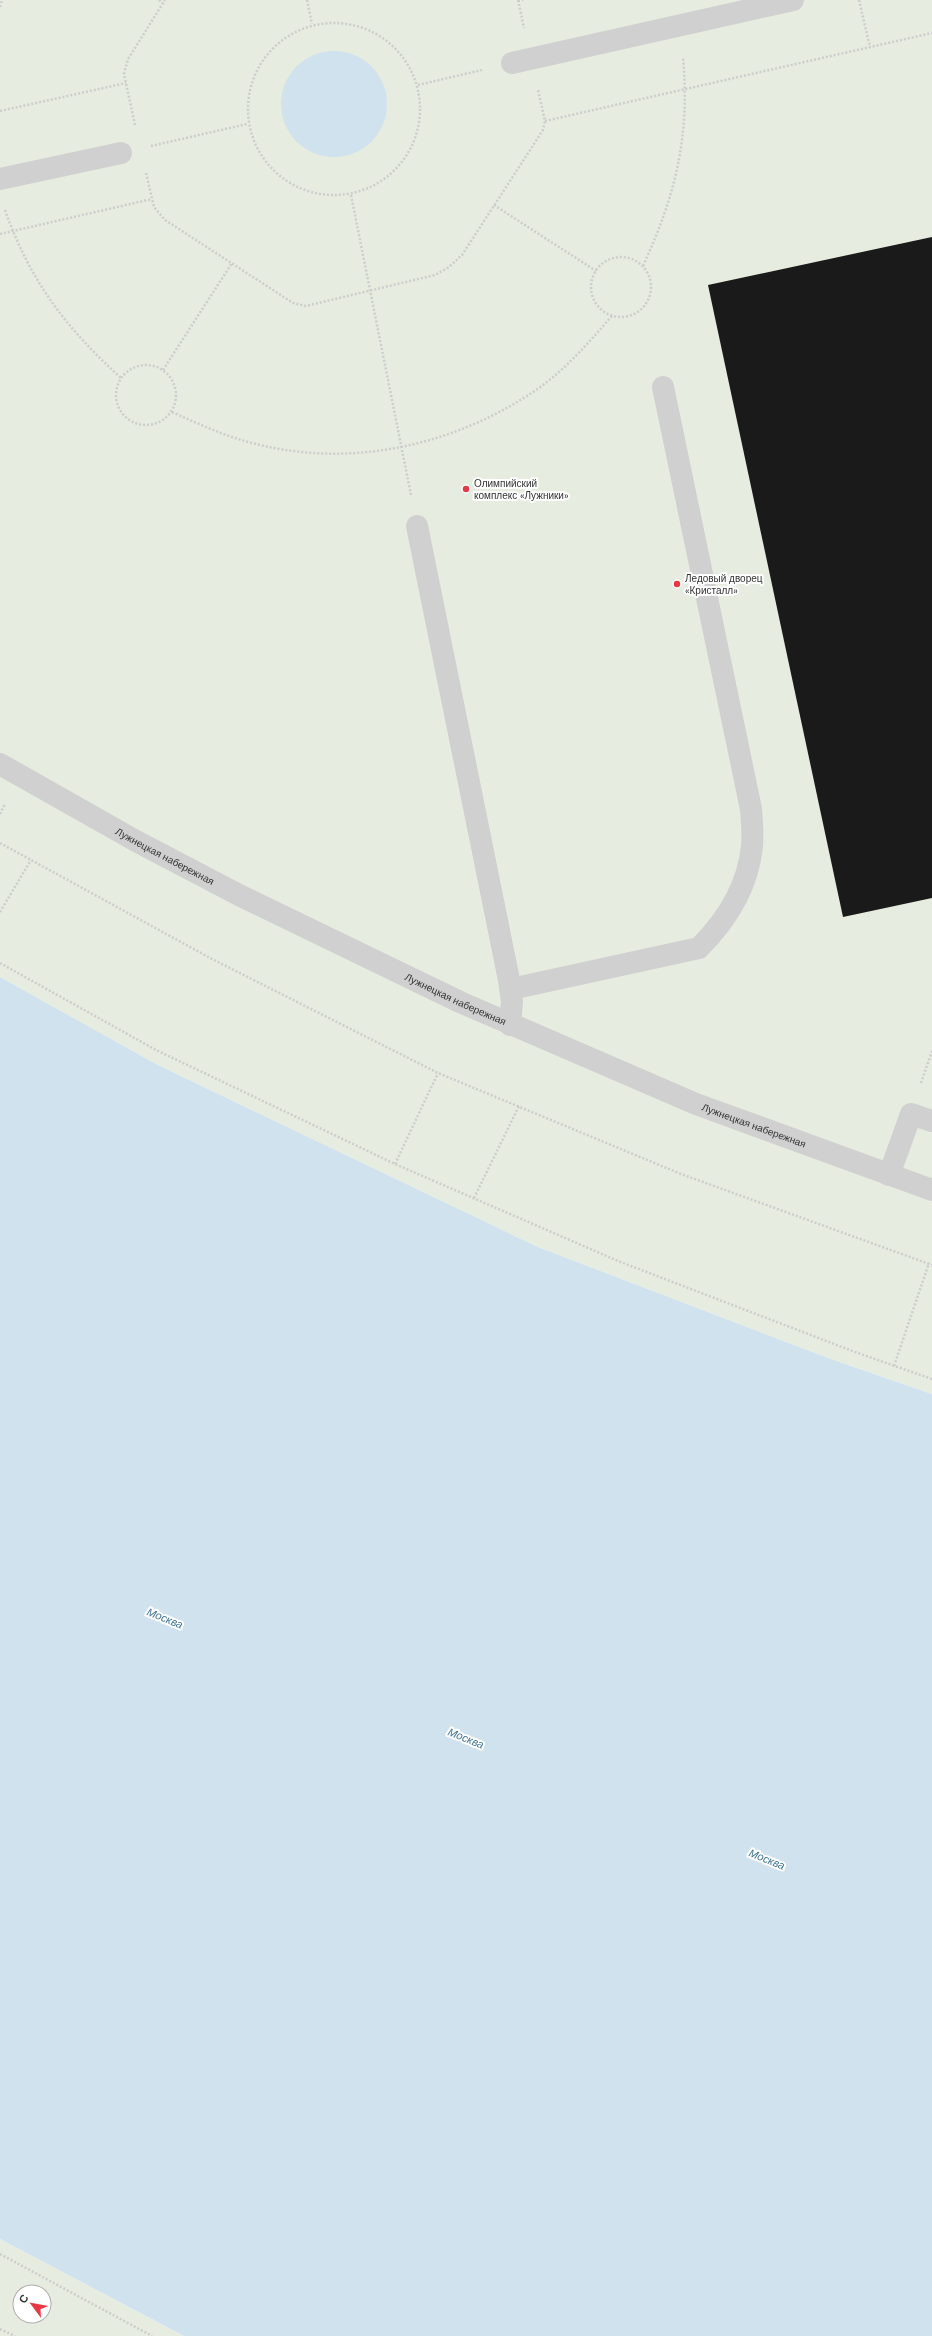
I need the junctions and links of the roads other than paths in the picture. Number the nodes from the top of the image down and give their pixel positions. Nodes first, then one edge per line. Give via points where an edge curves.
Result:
1 (793, 0) edge
2 (522, 61) road end
3 (131, 151) road end
4 (0, 179) edge
5 (662, 387) dead end
6 (417, 526) road end
7 (0, 764) edge
8 (511, 989) junction
9 (510, 1025) junction
10 (932, 1121) edge
11 (889, 1175) junction
12 (932, 1190) edge

1 - 2 street
3 - 4 street
5 - 8 street via 751,809 752,846 744,880 732,908 716,931 699,948
6 - 8 street
7 - 9 street, Лужнецкая набережная via 136,841 239,895
8 - 9 street
9 - 11 street, Лужнецкая набережная via 696,1104
10 - 11 street via 911,1114
11 - 12 street, Лужнецкая набережная

